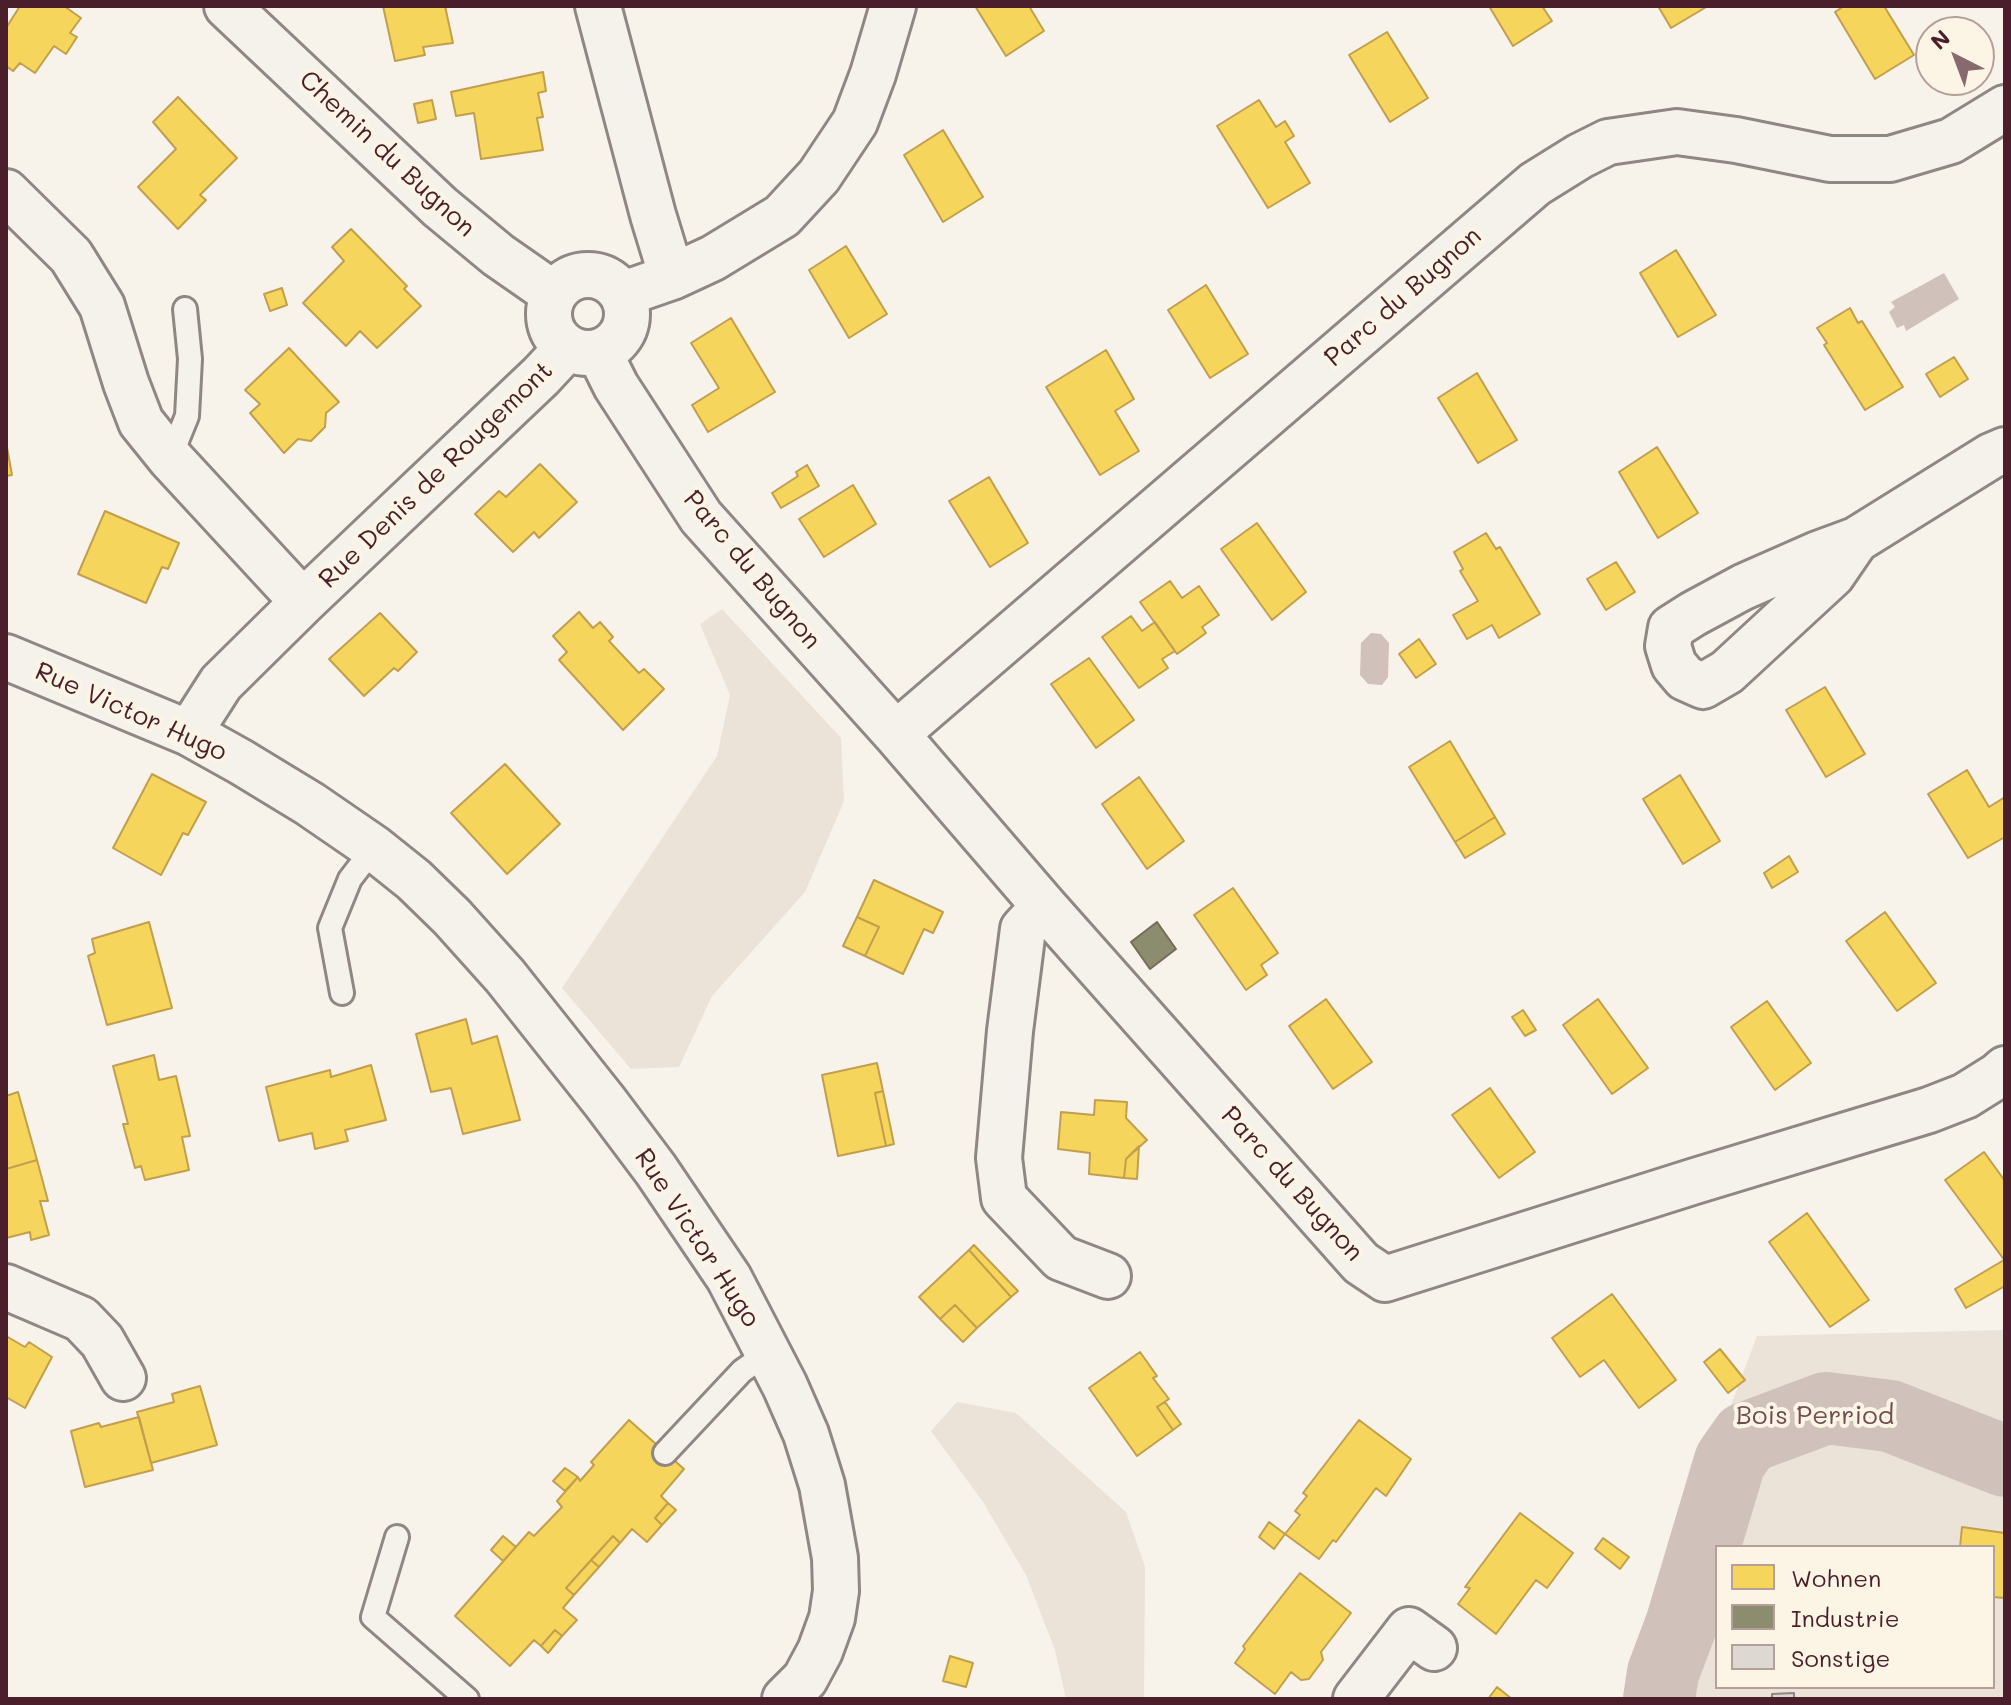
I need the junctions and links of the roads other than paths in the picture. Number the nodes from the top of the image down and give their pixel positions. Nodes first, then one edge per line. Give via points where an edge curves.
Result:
1 (227, 6) edge
2 (598, 6) edge
3 (893, 6) edge
4 (2005, 108) edge
5 (6, 192) edge
6 (672, 277) junction
7 (554, 294) junction
8 (623, 294) junction
9 (185, 309) dead end
10 (583, 350) junction
11 (2005, 450) edge
12 (170, 458) junction
13 (1856, 540) dead end
14 (303, 602) junction
15 (6, 657) edge
16 (189, 733) junction
17 (896, 734) junction
18 (374, 848) junction
19 (1044, 906) junction
20 (342, 993) dead end
21 (2005, 1069) edge
22 (1108, 1276) dead end
23 (6, 1287) edge
24 (769, 1352) junction
25 (123, 1378) dead end
26 (665, 1453) dead end
27 (397, 1537) dead end
28 (1434, 1648) dead end
29 (807, 1692) edge
30 (467, 1699) edge
31 (1356, 1699) edge

1 - 7 street, Chemin du Bugnon via 440,207
2 - 6 street
3 - 6 street via 855,122 819,176 782,216
4 - 17 street, Parc du Bugnon via 1951,141 1890,159 1830,159 1677,132 1608,142 1580,156 1535,184
5 - 12 street, Rue Denis de Rougemont via 71,256 102,306 141,422
6 - 8 street
7 - 8 street via 569,280 588,274 608,279
7 - 10 street via 548,313 553,333
8 - 10 street via 628,311 615,343
9 - 12 lane via 190,359 187,416
10 - 14 street, Rue Denis de Rougemont via 541,376
10 - 17 street, Parc du Bugnon via 610,375 701,517
11 - 13 street
12 - 14 street, Rue Denis de Rougemont
14 - 16 street, Rue Denis de Rougemont via 221,683
15 - 16 street, Rue Victor Hugo
16 - 18 street, Rue Victor Hugo
17 - 19 street, Parc du Bugnon
18 - 20 lane via 350,879 330,928
18 - 24 street, Rue Victor Hugo via 452,917 605,1102 729,1278
19 - 21 street, Parc du Bugnon via 1361,1263 1385,1279 1929,1110 1965,1096
19 - 22 street via 1023,929 999,1158 1004,1198 1061,1258
23 - 25 street via 81,1319 102,1341
24 - 26 lane via 742,1371
24 - 29 street, Rue Victor Hugo via 806,1434 835,1558 832,1618
27 - 30 lane via 373,1617
28 - 31 street via 1409,1630

